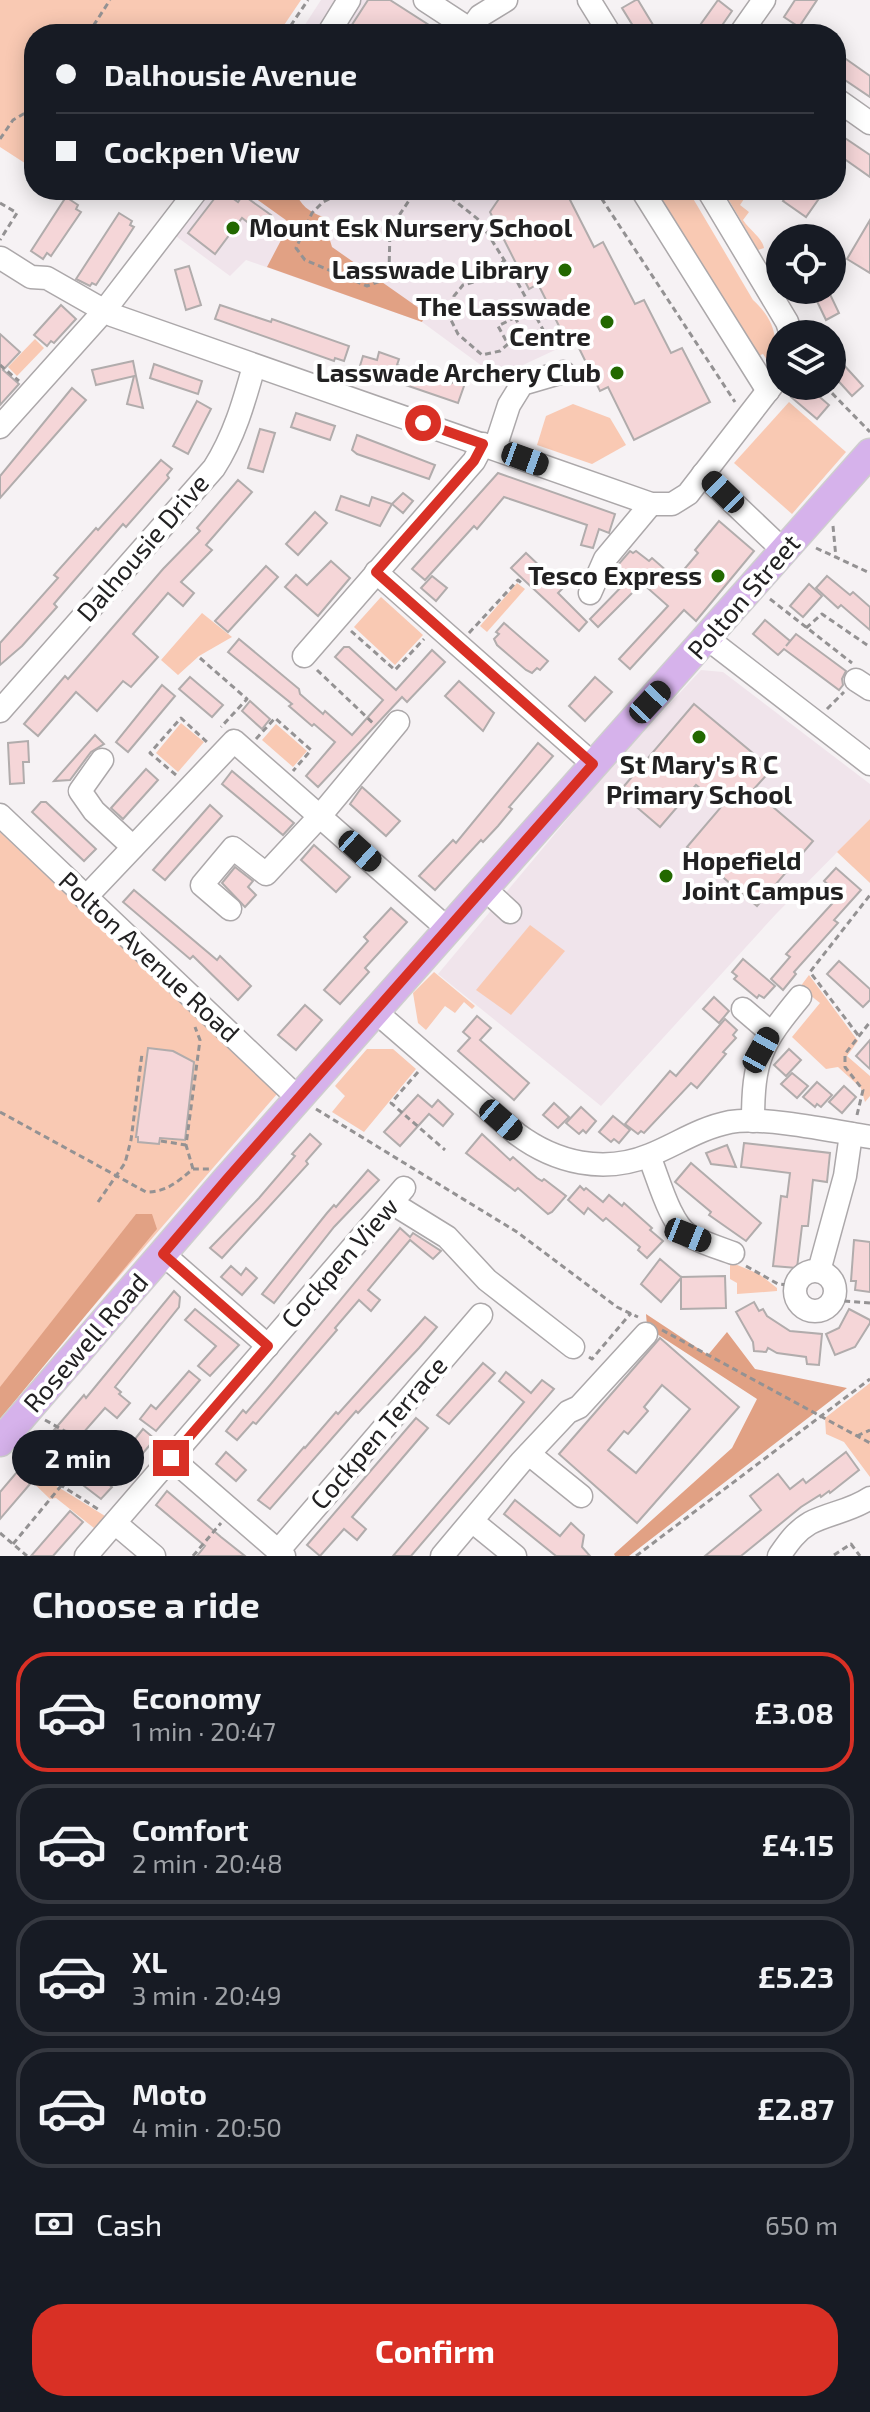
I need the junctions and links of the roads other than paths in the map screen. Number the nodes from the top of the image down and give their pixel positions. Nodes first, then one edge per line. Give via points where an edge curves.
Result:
1 (349, 0) edge
2 (425, 0) edge
3 (506, 0) edge
4 (589, 0) edge
5 (764, 0) edge
6 (334, 24) edge
7 (461, 24) edge
8 (476, 24) edge
9 (604, 24) edge
10 (747, 24) edge
11 (846, 106) edge
12 (870, 123) edge
13 (187, 200) edge
14 (649, 200) edge
15 (714, 200) edge
16 (1, 249) edge
17 (104, 311) junction
18 (786, 320) edge
19 (254, 366) junction
20 (766, 371) edge
21 (563, 372) dead end
22 (766, 394) edge
23 (0, 427) edge
24 (489, 446) junction
25 (870, 453) edge
26 (703, 474) junction
27 (651, 504) junction
28 (790, 544) junction
29 (376, 572) junction
30 (590, 593) dead end
31 (708, 639) junction
32 (304, 656) road end
33 (0, 711) edge
34 (392, 729) road end
35 (867, 754) edge
36 (102, 760) dead end
37 (593, 764) junction
38 (0, 815) edge
39 (320, 816) junction
40 (133, 847) junction
41 (485, 889) junction
42 (85, 898) junction
43 (230, 909) dead end
44 (510, 912) dead end
45 (449, 930) junction
46 (800, 997) dead end
47 (743, 1009) dead end
48 (376, 1012) junction
49 (771, 1033) junction
50 (298, 1098) junction
51 (753, 1121) junction
52 (860, 1135) edge
53 (649, 1156) junction
54 (733, 1253) road end
55 (163, 1254) junction
56 (819, 1271) junction
57 (481, 1315) dead end
58 (647, 1326) road end
59 (268, 1346) junction
60 (573, 1347) road end
61 (6, 1448) edge
62 (529, 1454) junction
63 (171, 1458) junction
64 (581, 1496) dead end
65 (870, 1498) edge
66 (472, 1521) junction
67 (115, 1523) junction
68 (281, 1554) edge
69 (86, 1556) edge
70 (154, 1556) edge
71 (442, 1556) edge
72 (515, 1556) edge
73 (779, 1556) edge

1 - 6 street
2 - 7 street
3 - 8 street
4 - 9 street
5 - 10 street
11 - 12 street
13 - 17 street
14 - 20 street
15 - 18 street
16 - 17 street via 31,277 47,278
17 - 19 street
17 - 23 street
19 - 24 street
19 - 33 street, Dalhousie Drive via 235,427 214,468
21 - 24 street via 522,384
22 - 26 street
24 - 27 street
24 - 29 street
25 - 28 main road, Polton Street
26 - 27 street via 680,501
26 - 28 street
27 - 30 street via 605,559
28 - 31 main road, Polton Street
29 - 32 street
29 - 37 street
31 - 35 street via 815,722
31 - 37 main road, Polton Street
34 - 39 street
36 - 40 street via 80,791
37 - 41 main road, Polton Street
38 - 42 street, Polton Avenue Road
39 - 40 street via 229,744
39 - 43 street via 266,874 233,848 202,885
39 - 45 street
40 - 42 street
41 - 44 street
41 - 45 main road, Polton Street
42 - 50 street, Polton Avenue Road
45 - 48 main road, Polton Street
46 - 49 street
47 - 49 street
48 - 50 main road, Polton Street
48 - 53 street via 538,1149 596,1164
49 - 51 street via 753,1084
50 - 55 main road, Rosewell Road
51 - 52 street
51 - 53 street via 693,1133
52 - 56 street
53 - 54 street via 681,1229
55 - 59 street
55 - 61 main road, Rosewell Road via 28,1410
56 - 56 street via 831,1278 835,1297 821,1310 808,1309 798,1301 796,1286 806,1273
57 - 68 street, Cockpen Terrace
58 - 62 street via 579,1407
59 - 60 street, Cockpen View via 398,1196 487,1280
59 - 63 street, Cockpen View
62 - 64 street
62 - 66 street
63 - 67 street, Cockpen View
63 - 68 street
65 - 73 street via 812,1522
66 - 71 street
66 - 72 street
67 - 69 street, Cockpen View
67 - 70 street

